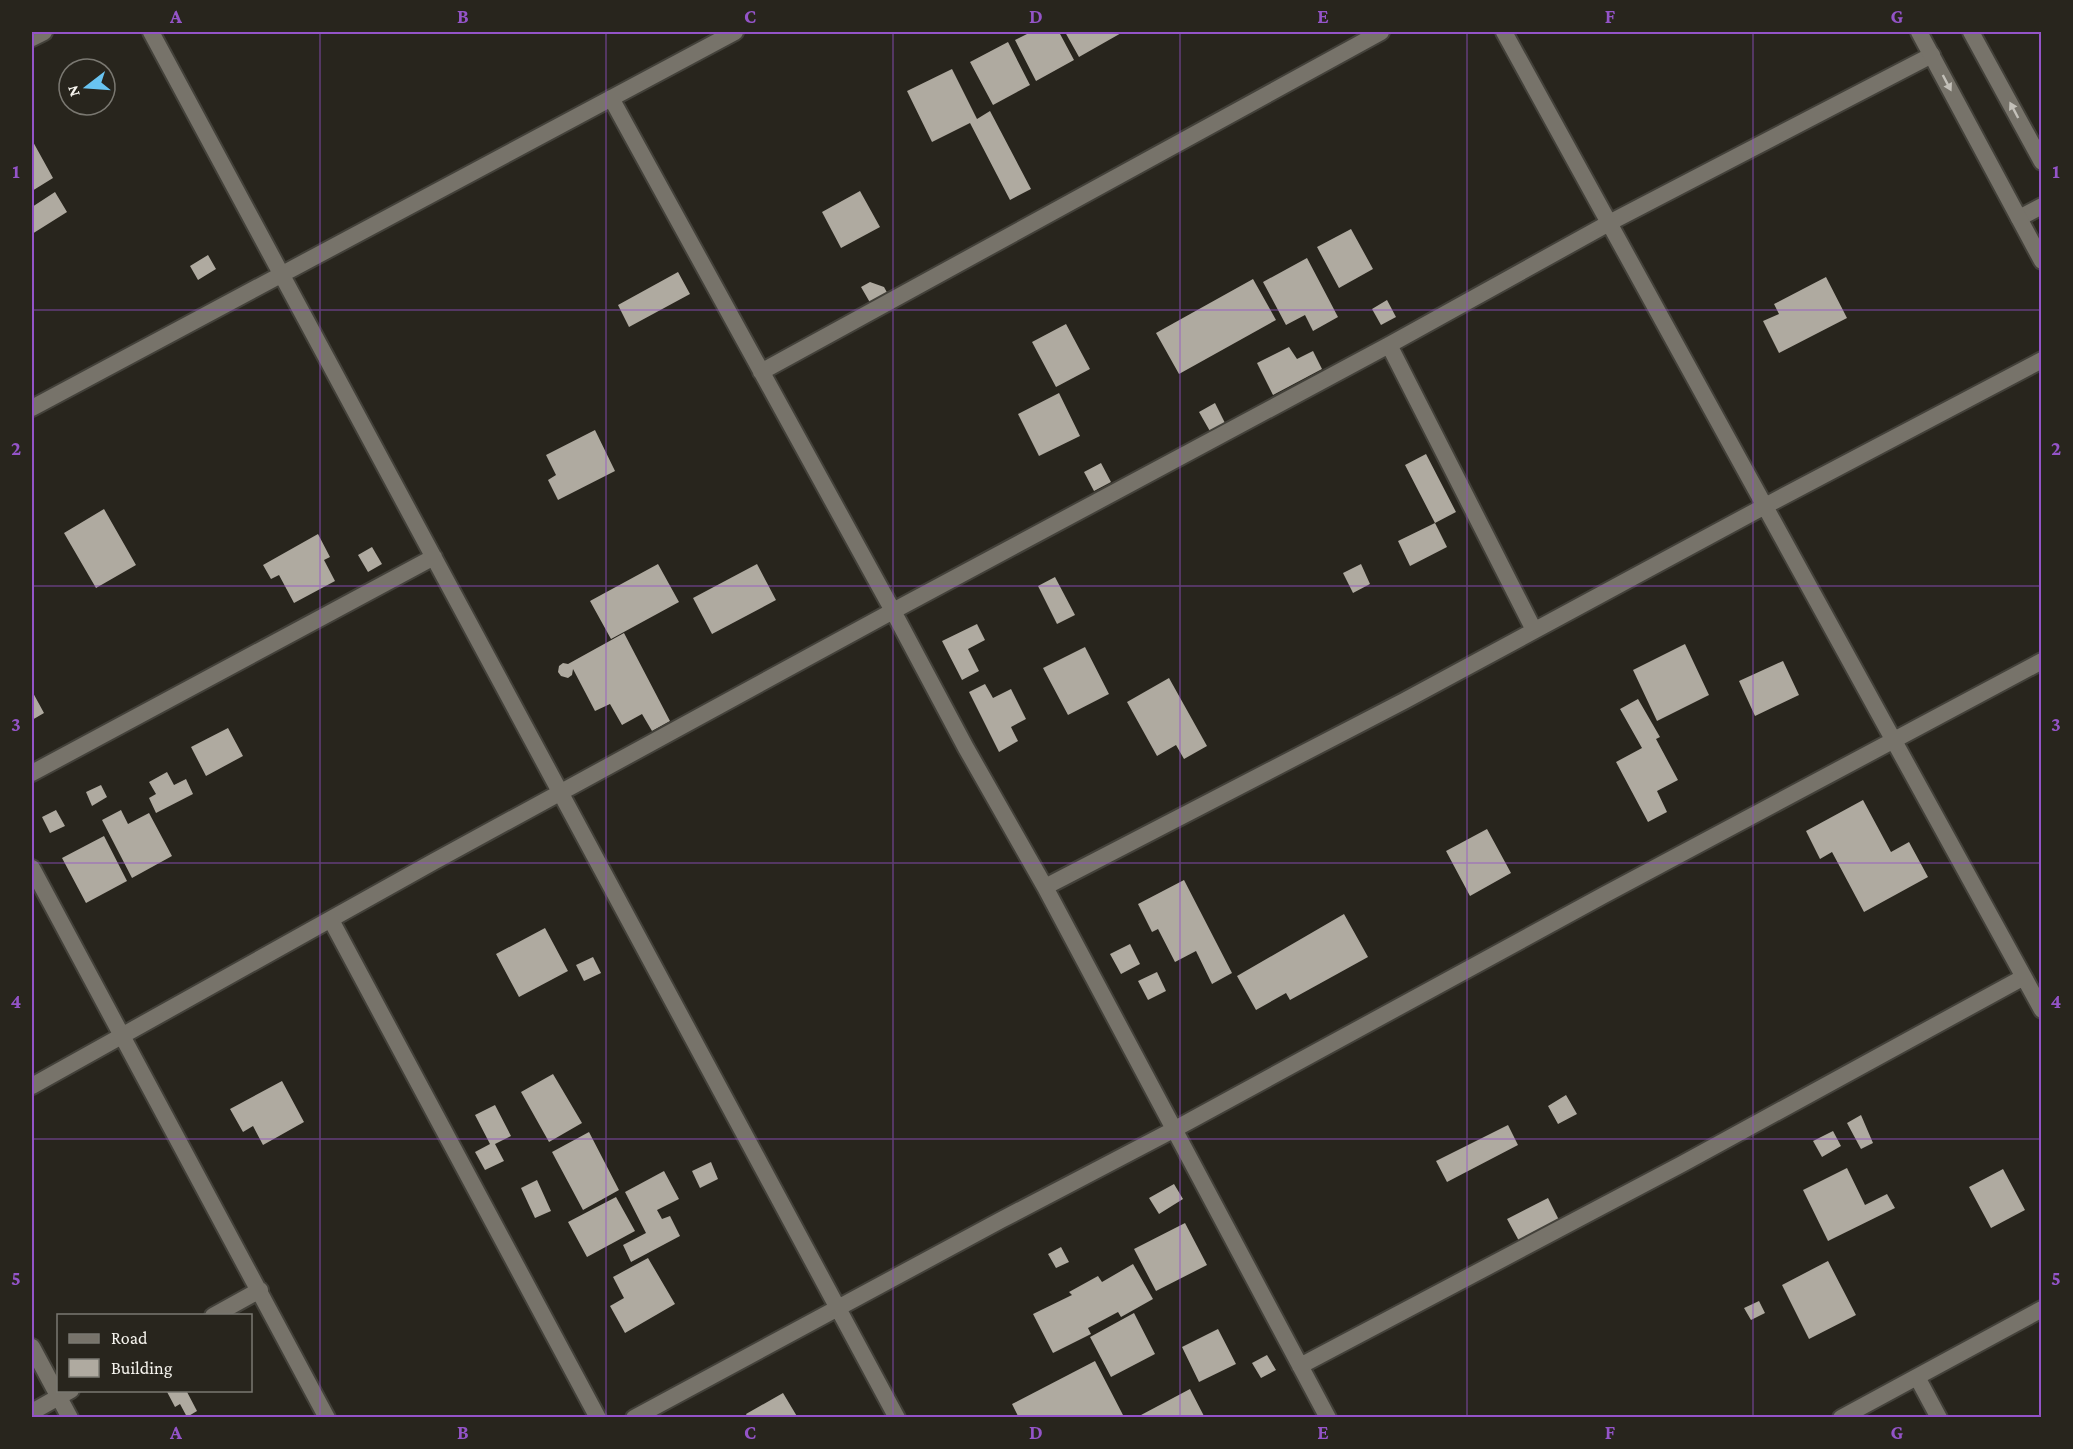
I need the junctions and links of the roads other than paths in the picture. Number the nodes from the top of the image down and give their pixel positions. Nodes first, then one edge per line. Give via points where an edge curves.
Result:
1 (44, 32) edge
2 (151, 32) edge
3 (735, 32) edge
4 (1381, 32) edge
5 (1504, 32) edge
6 (1919, 32) edge
7 (1971, 32) edge
8 (32, 38) edge
9 (1932, 55) junction
10 (611, 98) junction
11 (2042, 162) edge
12 (2042, 206) edge
13 (2019, 218) junction
14 (1609, 223) junction
15 (2042, 261) edge
16 (282, 274) junction
17 (1389, 345) junction
18 (2042, 360) edge
19 (761, 372) junction
20 (32, 408) edge
21 (1765, 506) junction
22 (434, 557) junction
23 (893, 611) junction
24 (1533, 630) junction
25 (2042, 661) edge
26 (1893, 741) junction
27 (32, 773) edge
28 (561, 793) junction
29 (32, 868) edge
30 (1045, 887) junction
31 (331, 920) junction
32 (2024, 977) junction
33 (2042, 1010) edge
34 (122, 1037) junction
35 (32, 1086) edge
36 (1175, 1129) junction
37 (260, 1290) junction
38 (838, 1307) junction
39 (2042, 1309) edge
40 (217, 1314) edge
41 (32, 1347) edge
42 (1300, 1366) junction
43 (1917, 1377) junction
44 (57, 1383) edge
45 (65, 1394) edge
46 (32, 1412) edge
47 (70, 1418) edge
48 (327, 1418) edge
49 (598, 1418) edge
50 (634, 1418) edge
51 (897, 1418) edge
52 (1328, 1418) edge
53 (1841, 1418) edge
54 (1939, 1418) edge

1 - 8 street
2 - 16 street
3 - 10 street
4 - 19 street
5 - 14 street
6 - 9 street
11 -> 7 street
9 -> 13 street
9 - 14 street
10 - 16 street
10 - 19 street
12 - 13 street
13 - 15 street
14 - 17 street
14 - 21 street
16 - 20 street
16 - 22 street
17 - 23 street
17 - 24 street
18 - 21 street
19 - 23 street
21 - 24 street
21 - 26 street
22 - 27 street
22 - 28 street
23 - 28 street
23 - 30 street
24 - 30 street
25 - 26 street
26 - 32 street
26 - 36 street
28 - 31 street
28 - 38 street
29 - 34 street
30 - 36 street
31 - 34 street
31 - 49 street
32 - 33 street
32 - 42 street
34 - 35 street
34 - 37 street
36 - 38 street
36 - 42 street
37 - 40 street
37 - 48 street
38 - 50 street
38 - 51 street
39 - 43 street
41 - 44 street
42 - 52 street
43 - 53 street
43 - 54 street
45 - 46 street
45 - 47 street

